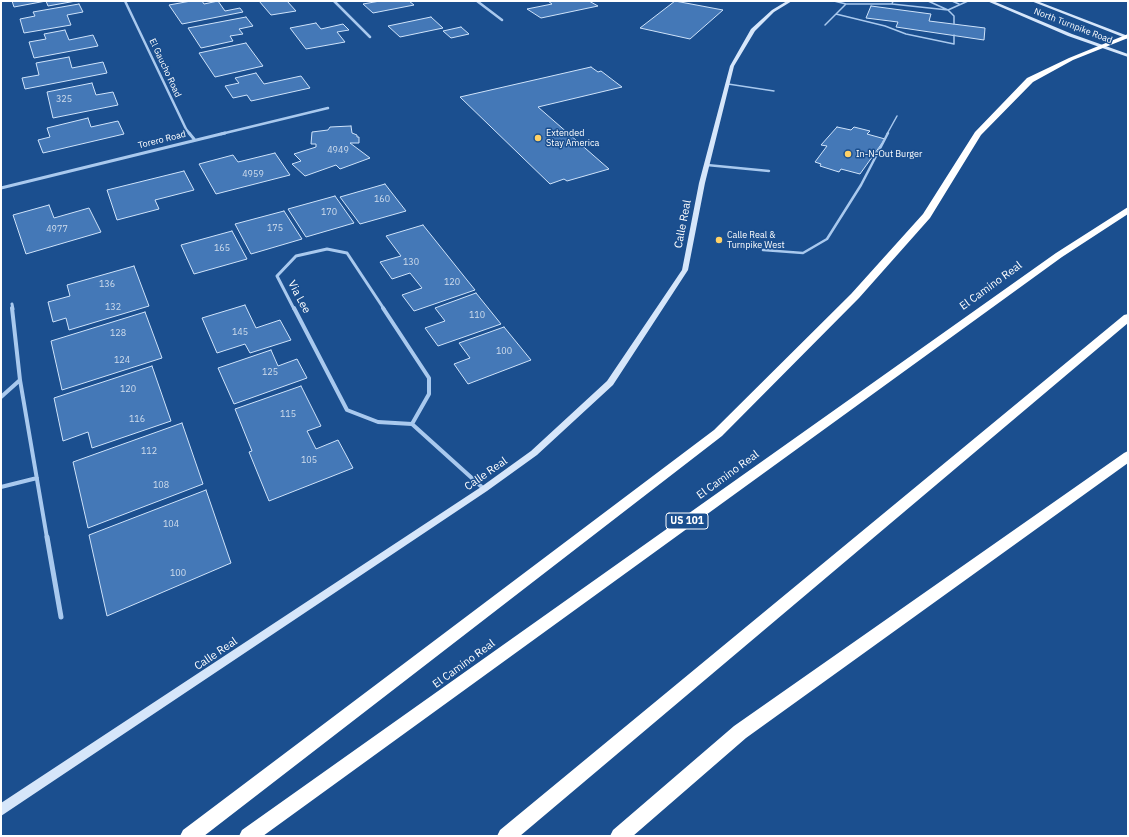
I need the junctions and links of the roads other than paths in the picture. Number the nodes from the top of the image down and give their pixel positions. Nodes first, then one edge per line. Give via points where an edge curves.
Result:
1 (125, 1) edge
2 (334, 1) edge
3 (477, 1) edge
4 (790, 1) edge
5 (834, 1) edge
6 (892, 1) edge
7 (928, 1) edge
8 (952, 1) edge
9 (968, 1) edge
10 (989, 1) edge
11 (1033, 1) edge
12 (846, 4) junction
13 (892, 4) junction
14 (959, 4) junction
15 (948, 10) junction
16 (836, 14) junction
17 (502, 20) dead end
18 (954, 24) dead end
19 (825, 25) dead end
20 (954, 35) dead end
21 (370, 37) dead end
22 (1127, 37) edge
23 (1102, 46) junction
24 (1128, 56) edge
25 (728, 84) junction
26 (774, 91) dead end
27 (328, 108) dead end
28 (897, 116) dead end
29 (194, 139) junction
30 (707, 165) junction
31 (769, 171) dead end
32 (1, 188) edge
33 (1128, 210) edge
34 (763, 250) dead end
35 (12, 304) dead end
36 (1128, 317) edge
37 (20, 380) junction
38 (1, 397) edge
39 (412, 424) junction
40 (1128, 456) edge
41 (37, 478) junction
42 (1, 487) edge
43 (484, 489) junction
44 (61, 617) dead end
45 (1, 810) edge
46 (189, 836) edge
47 (248, 836) edge
48 (506, 836) edge
49 (619, 836) edge

1 - 29 street, El Gaucho Road via 186,129
2 - 21 street
3 - 17 street
4 - 25 street, Calle Real via 753,30 732,66
5 - 12 lane
6 - 13 lane
7 - 15 lane
8 - 14 lane
9 - 14 lane
10 - 23 street, North Turnpike Road
11 - 22 street, North Turnpike Road
12 - 13 lane
12 - 16 lane
13 - 15 lane
14 - 15 lane
15 - 18 lane via 954,16
16 - 19 lane
16 - 20 lane via 906,34 954,44
22 - 23 highway
23 - 24 street, North Turnpike Road
23 - 46 highway via 1030,80 978,134 927,216 855,296 718,433
25 - 26 lane
25 - 30 street, Calle Real
27 - 29 street, Torero Road
28 - 34 lane via 861,185 827,239 802,253
29 - 32 street, Torero Road
30 - 31 lane
30 - 43 street, Calle Real via 685,270 610,383 534,453
33 - 47 highway, El Camino Real / US 101 via 1052,259
35 - 37 street
36 - 48 highway
37 - 38 street
37 - 41 street
39 - 39 street, Via Lee via 429,394 429,378 347,253 327,249 296,256 277,276 347,410 378,422
39 - 43 street
40 - 49 highway via 740,732
41 - 42 street
41 - 44 street
43 - 45 street, Calle Real

